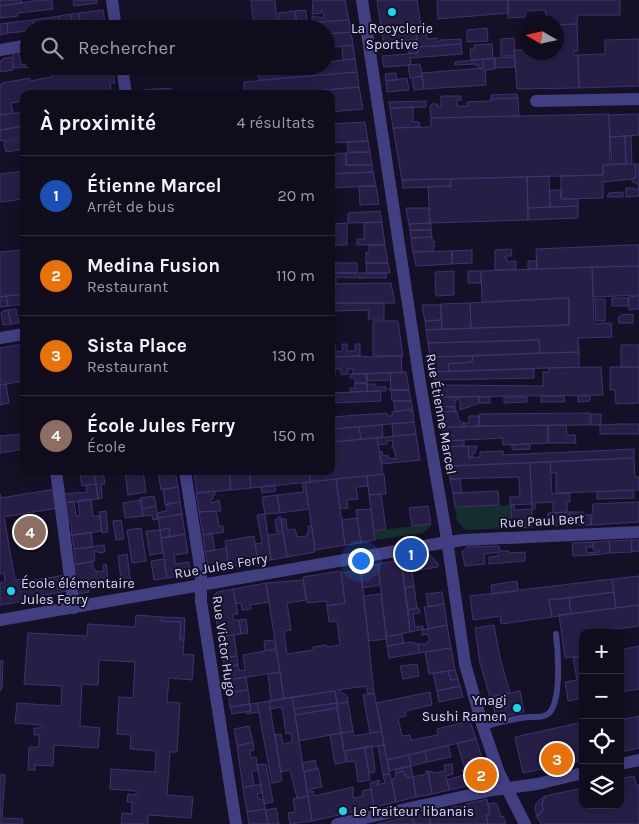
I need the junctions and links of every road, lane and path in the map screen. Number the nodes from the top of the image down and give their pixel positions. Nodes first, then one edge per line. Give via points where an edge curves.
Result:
1 (112, 0) edge
2 (362, 0) edge
3 (115, 20) edge
4 (20, 47) edge
5 (0, 50) edge
6 (123, 75) edge
7 (125, 90) edge
8 (639, 99) edge
9 (536, 101) dead end
10 (20, 335) edge
11 (0, 338) edge
12 (57, 475) edge
13 (186, 475) edge
14 (639, 532) edge
15 (447, 542) junction
16 (201, 584) junction
17 (74, 608) junction
18 (0, 620) edge
19 (556, 634) dead end
20 (483, 727) junction
21 (639, 760) edge
22 (624, 763) edge
23 (579, 774) edge
24 (508, 788) junction
25 (342, 823) edge
26 (236, 824) edge
27 (525, 824) edge

1 - 3 street
2 - 15 street, Rue Étienne Marcel
4 - 5 street
6 - 7 street
8 - 9 street
10 - 11 street
12 - 17 street
13 - 16 street, Rue Victor Hugo
14 - 15 street, Rue Paul Bert
15 - 16 street, Rue Jules Ferry
15 - 20 street, Rue Étienne Marcel via 465,664
16 - 17 street, Rue Jules Ferry
16 - 26 street, Rue Victor Hugo
17 - 18 street, Rue Jules Ferry
19 - 20 lane via 560,660 557,690 548,714
20 - 24 street, Rue Étienne Marcel via 499,773
21 - 22 street
23 - 24 street
24 - 25 street
24 - 27 street, Rue Étienne Marcel

